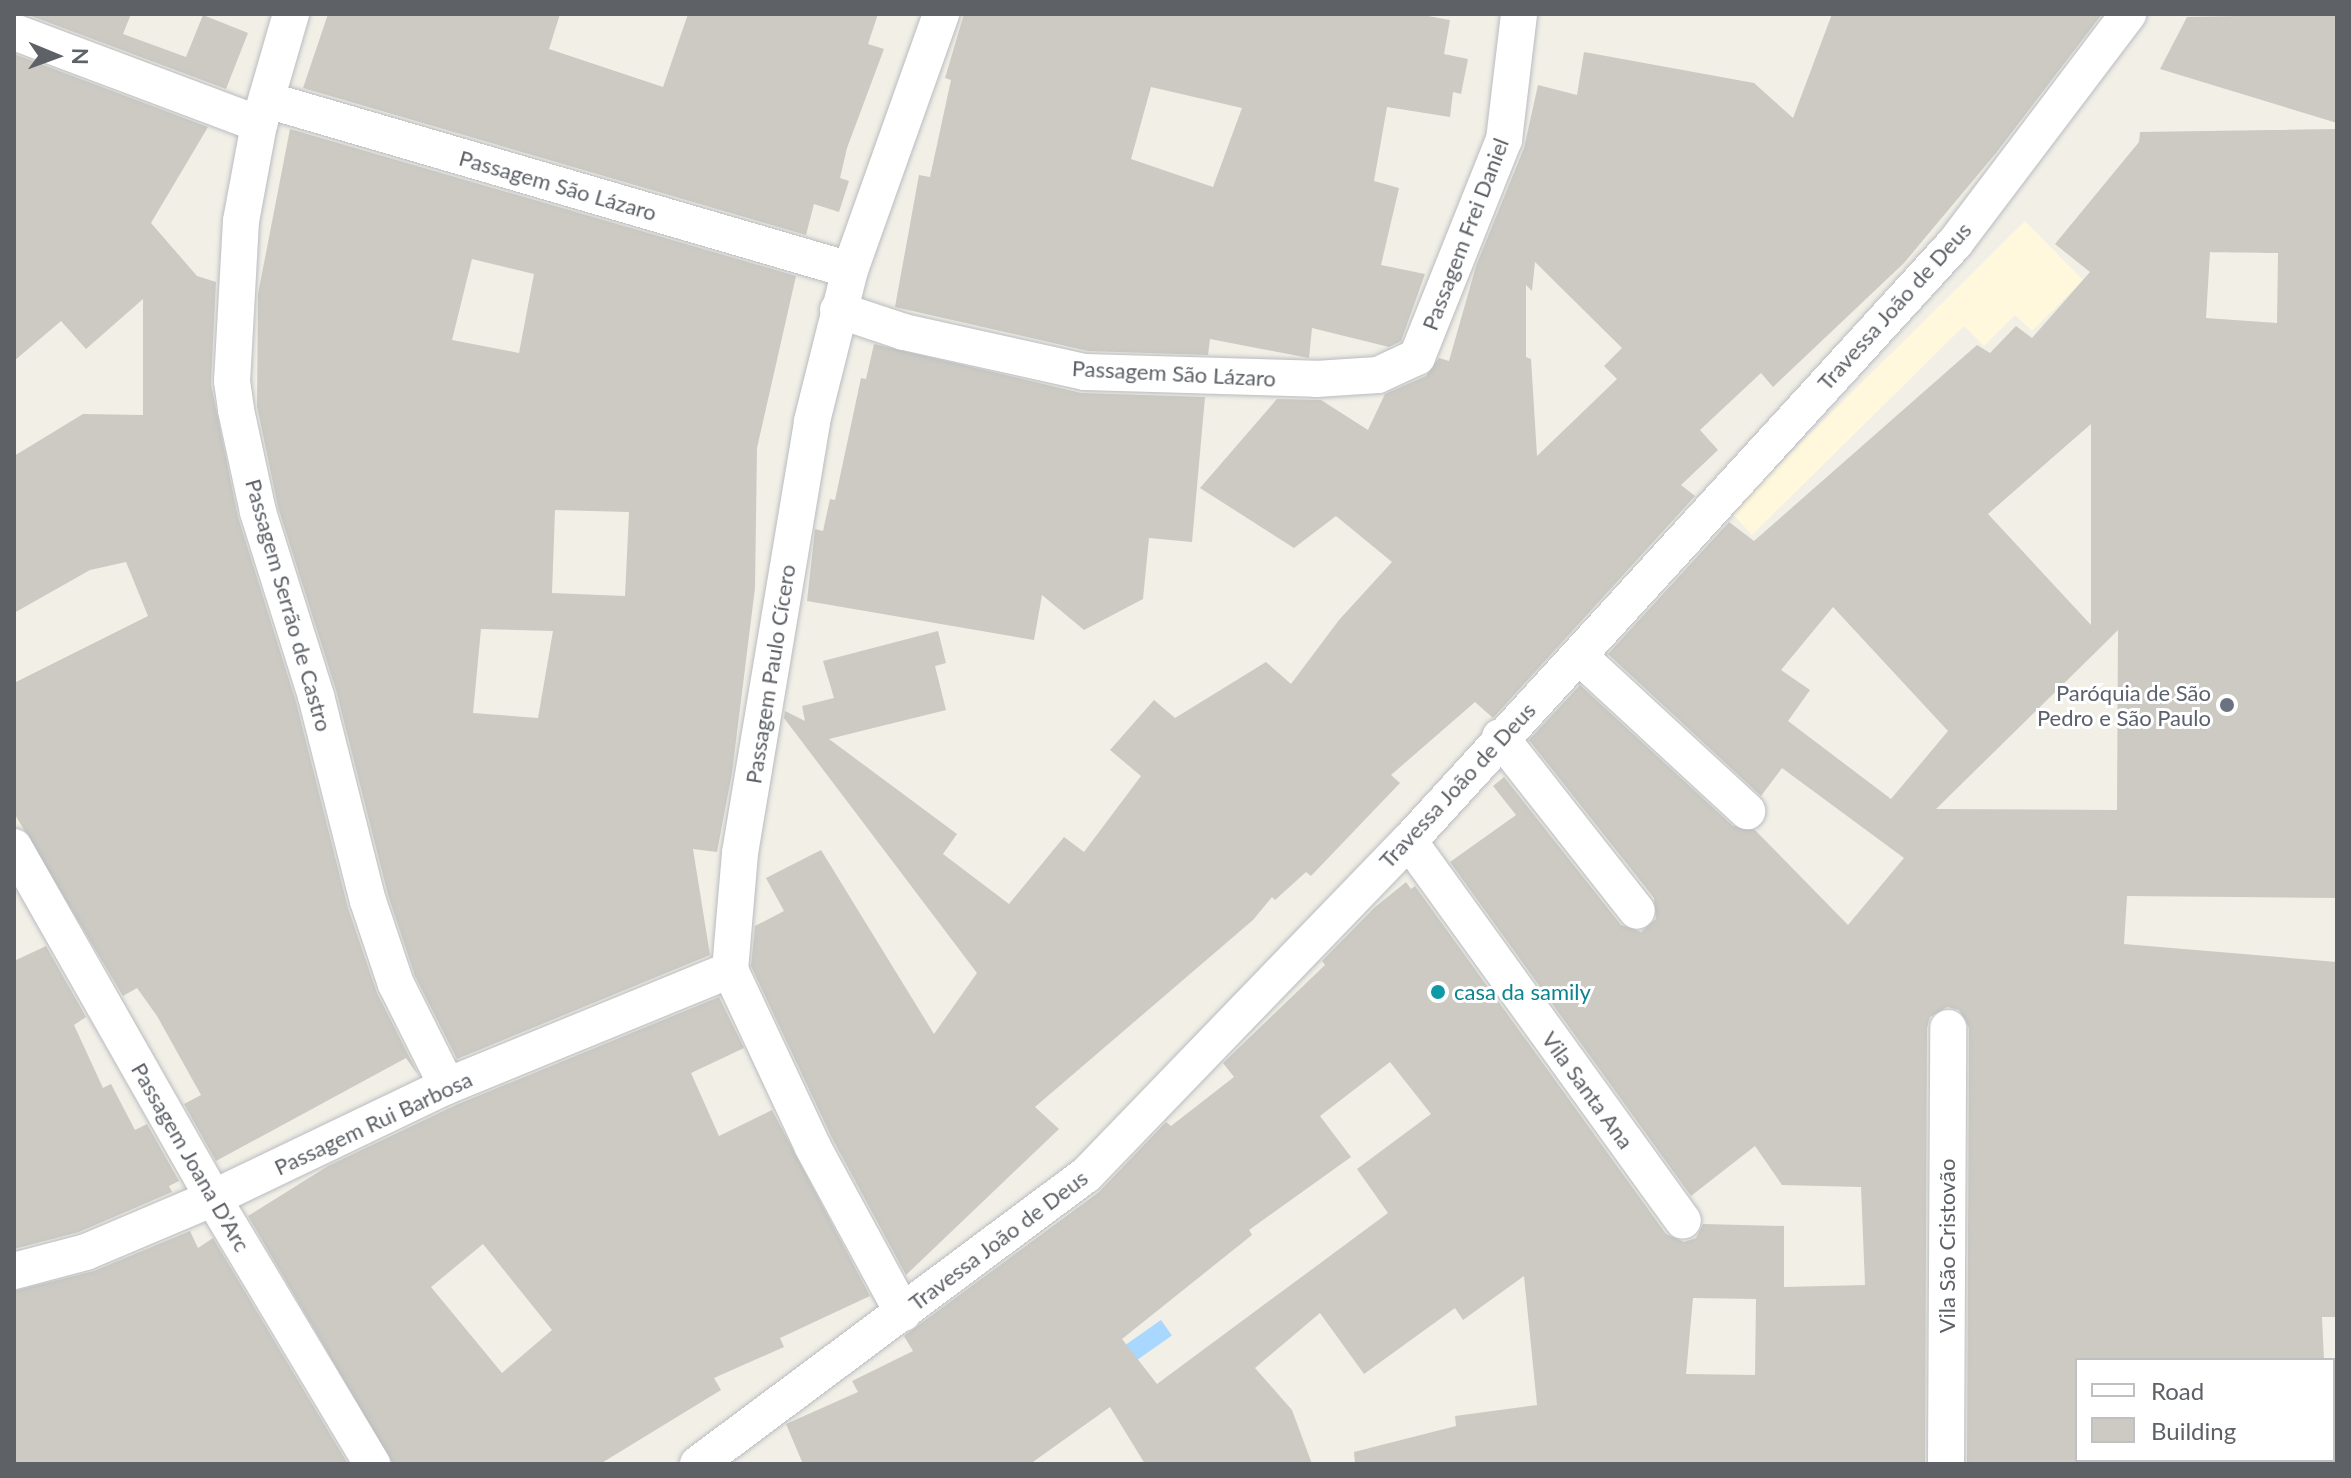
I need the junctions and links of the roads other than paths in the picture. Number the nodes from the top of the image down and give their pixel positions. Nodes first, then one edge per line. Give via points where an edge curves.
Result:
1 (291, 14) edge
2 (941, 14) edge
3 (1519, 14) edge
4 (2128, 14) edge
5 (14, 32) edge
6 (263, 112) junction
7 (850, 270) junction
8 (838, 310) junction
9 (1417, 357) joint
10 (1579, 656) junction
11 (1500, 737) junction
12 (1747, 811) dead end
13 (1409, 841) junction
14 (14, 847) edge
15 (1637, 911) dead end
16 (730, 970) junction
17 (1948, 1028) dead end
18 (447, 1086) junction
19 (213, 1198) junction
20 (1683, 1221) dead end
21 (14, 1271) edge
22 (903, 1313) junction
23 (372, 1464) edge
24 (698, 1464) edge
25 (1946, 1464) edge

1 - 6 street, Passagem Serrão de Castro
2 - 7 street, Passagem Paulo Cícero
3 - 9 street, Passagem Frei Daniel via 1504,140
4 - 10 street, Travessa João de Deus via 1955,243
5 - 6 street, Passagem São Lázaro
6 - 7 street, Passagem São Lázaro
6 - 18 street, Passagem Serrão de Castro via 241,221 232,381 236,410 258,512 316,696 368,901 396,984
7 - 8 street, Passagem Paulo Cícero
8 - 9 street, Passagem São Lázaro via 904,332 1085,372 1316,379 1378,375
8 - 16 street, Passagem Paulo Cícero via 793,520 774,669 740,853
10 - 11 street, Travessa João de Deus
10 - 12 street
11 - 13 street, Travessa João de Deus
11 - 15 street
13 - 20 street, Vila Santa Ana
13 - 22 street, Travessa João de Deus via 1086,1175
14 - 19 street, Passagem Joana D’Arc
16 - 18 street, Passagem Rui Barbosa
16 - 22 street via 813,1147
17 - 25 street, Vila São Cristovão
18 - 19 street, Passagem Rui Barbosa
19 - 21 street, Passagem Rui Barbosa via 86,1252
19 - 23 street, Passagem Joana D’Arc
22 - 24 street, Travessa João de Deus

